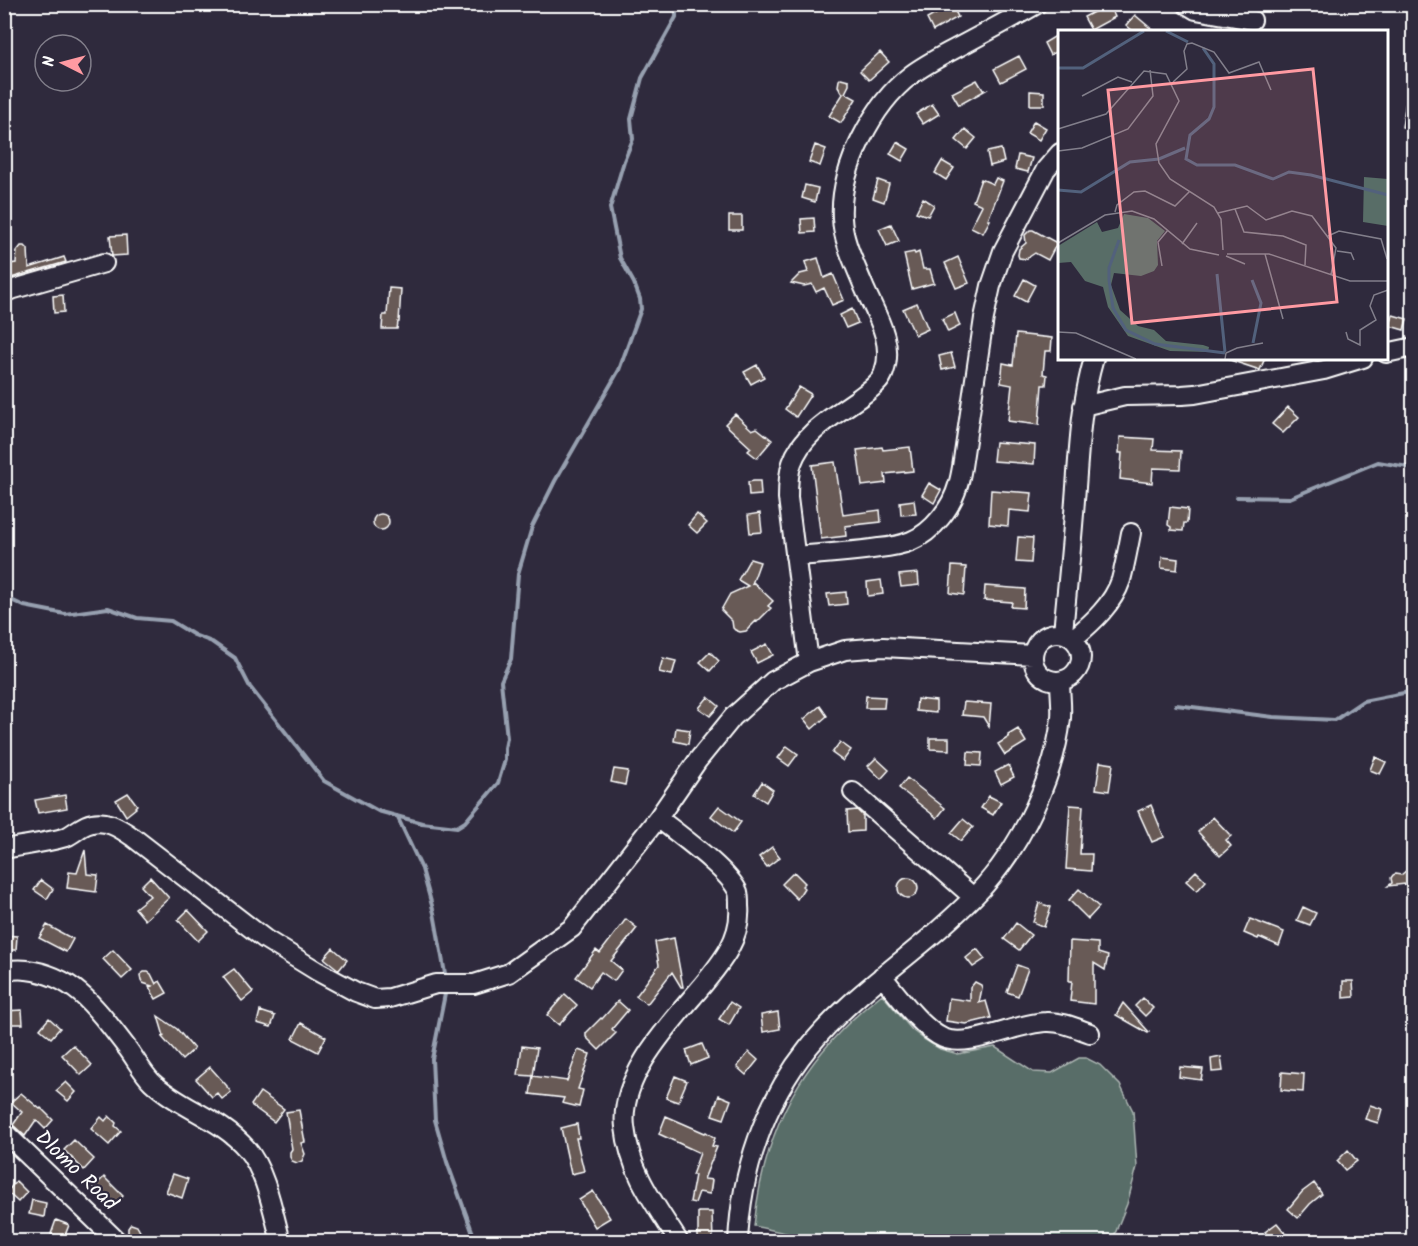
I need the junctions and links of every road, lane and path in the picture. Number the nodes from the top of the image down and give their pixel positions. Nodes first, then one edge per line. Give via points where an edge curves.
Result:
1 (1037, 4) edge
2 (1186, 4) edge
3 (1017, 9) edge
4 (1252, 19) edge
5 (1058, 154) edge
6 (104, 263) dead end
7 (4, 292) edge
8 (1413, 347) edge
9 (1388, 353) edge
10 (1093, 360) edge
11 (1356, 360) edge
12 (1083, 406) junction
13 (1131, 533) dead end
14 (795, 556) junction
15 (1068, 635) junction
16 (1033, 655) junction
17 (809, 662) junction
18 (1060, 681) junction
19 (853, 792) dead end
20 (658, 818) junction
21 (4, 849) edge
22 (973, 897) junction
23 (4, 970) edge
24 (882, 976) junction
25 (1090, 1033) dead end
26 (4, 1132) edge
27 (118, 1242) edge
28 (281, 1242) edge
29 (679, 1242) edge
30 (738, 1242) edge

1 - 3 street
2 - 4 street via 1196,10
3 - 14 street via 901,83 885,99 851,164 842,217 846,243 880,320 888,348 887,362 884,375 872,389 825,422 798,449 788,482
5 - 14 street via 1046,169 1003,251 991,286 958,486 951,503 942,516 912,541 864,551
6 - 7 street
8 - 9 street
10 - 12 street
11 - 12 street via 1324,370 1195,394 1125,396
12 - 15 street
13 - 15 street via 1120,582 1110,602 1091,623
14 - 17 street
15 - 16 street via 1043,636
15 - 18 street via 1079,645 1082,660 1074,675
16 - 17 street via 883,647 845,650
16 - 18 street via 1034,665 1044,678
17 - 20 street via 773,681 734,717
18 - 22 street via 1061,716 1044,786 1007,856
19 - 22 street
20 - 21 street via 572,928 510,973 474,984 436,984 375,999 317,971 265,939 110,824 87,824 67,836
20 - 29 street via 724,872 738,892 740,917 723,960 656,1042 639,1069 624,1108 629,1152 640,1182
22 - 24 street
23 - 28 street via 48,974 79,991 151,1081 246,1148 260,1173
24 - 25 street via 922,1022 943,1038 968,1040 1046,1022 1059,1022
24 - 30 street via 823,1030 780,1090 751,1158
26 - 27 street, Dlomo Road

